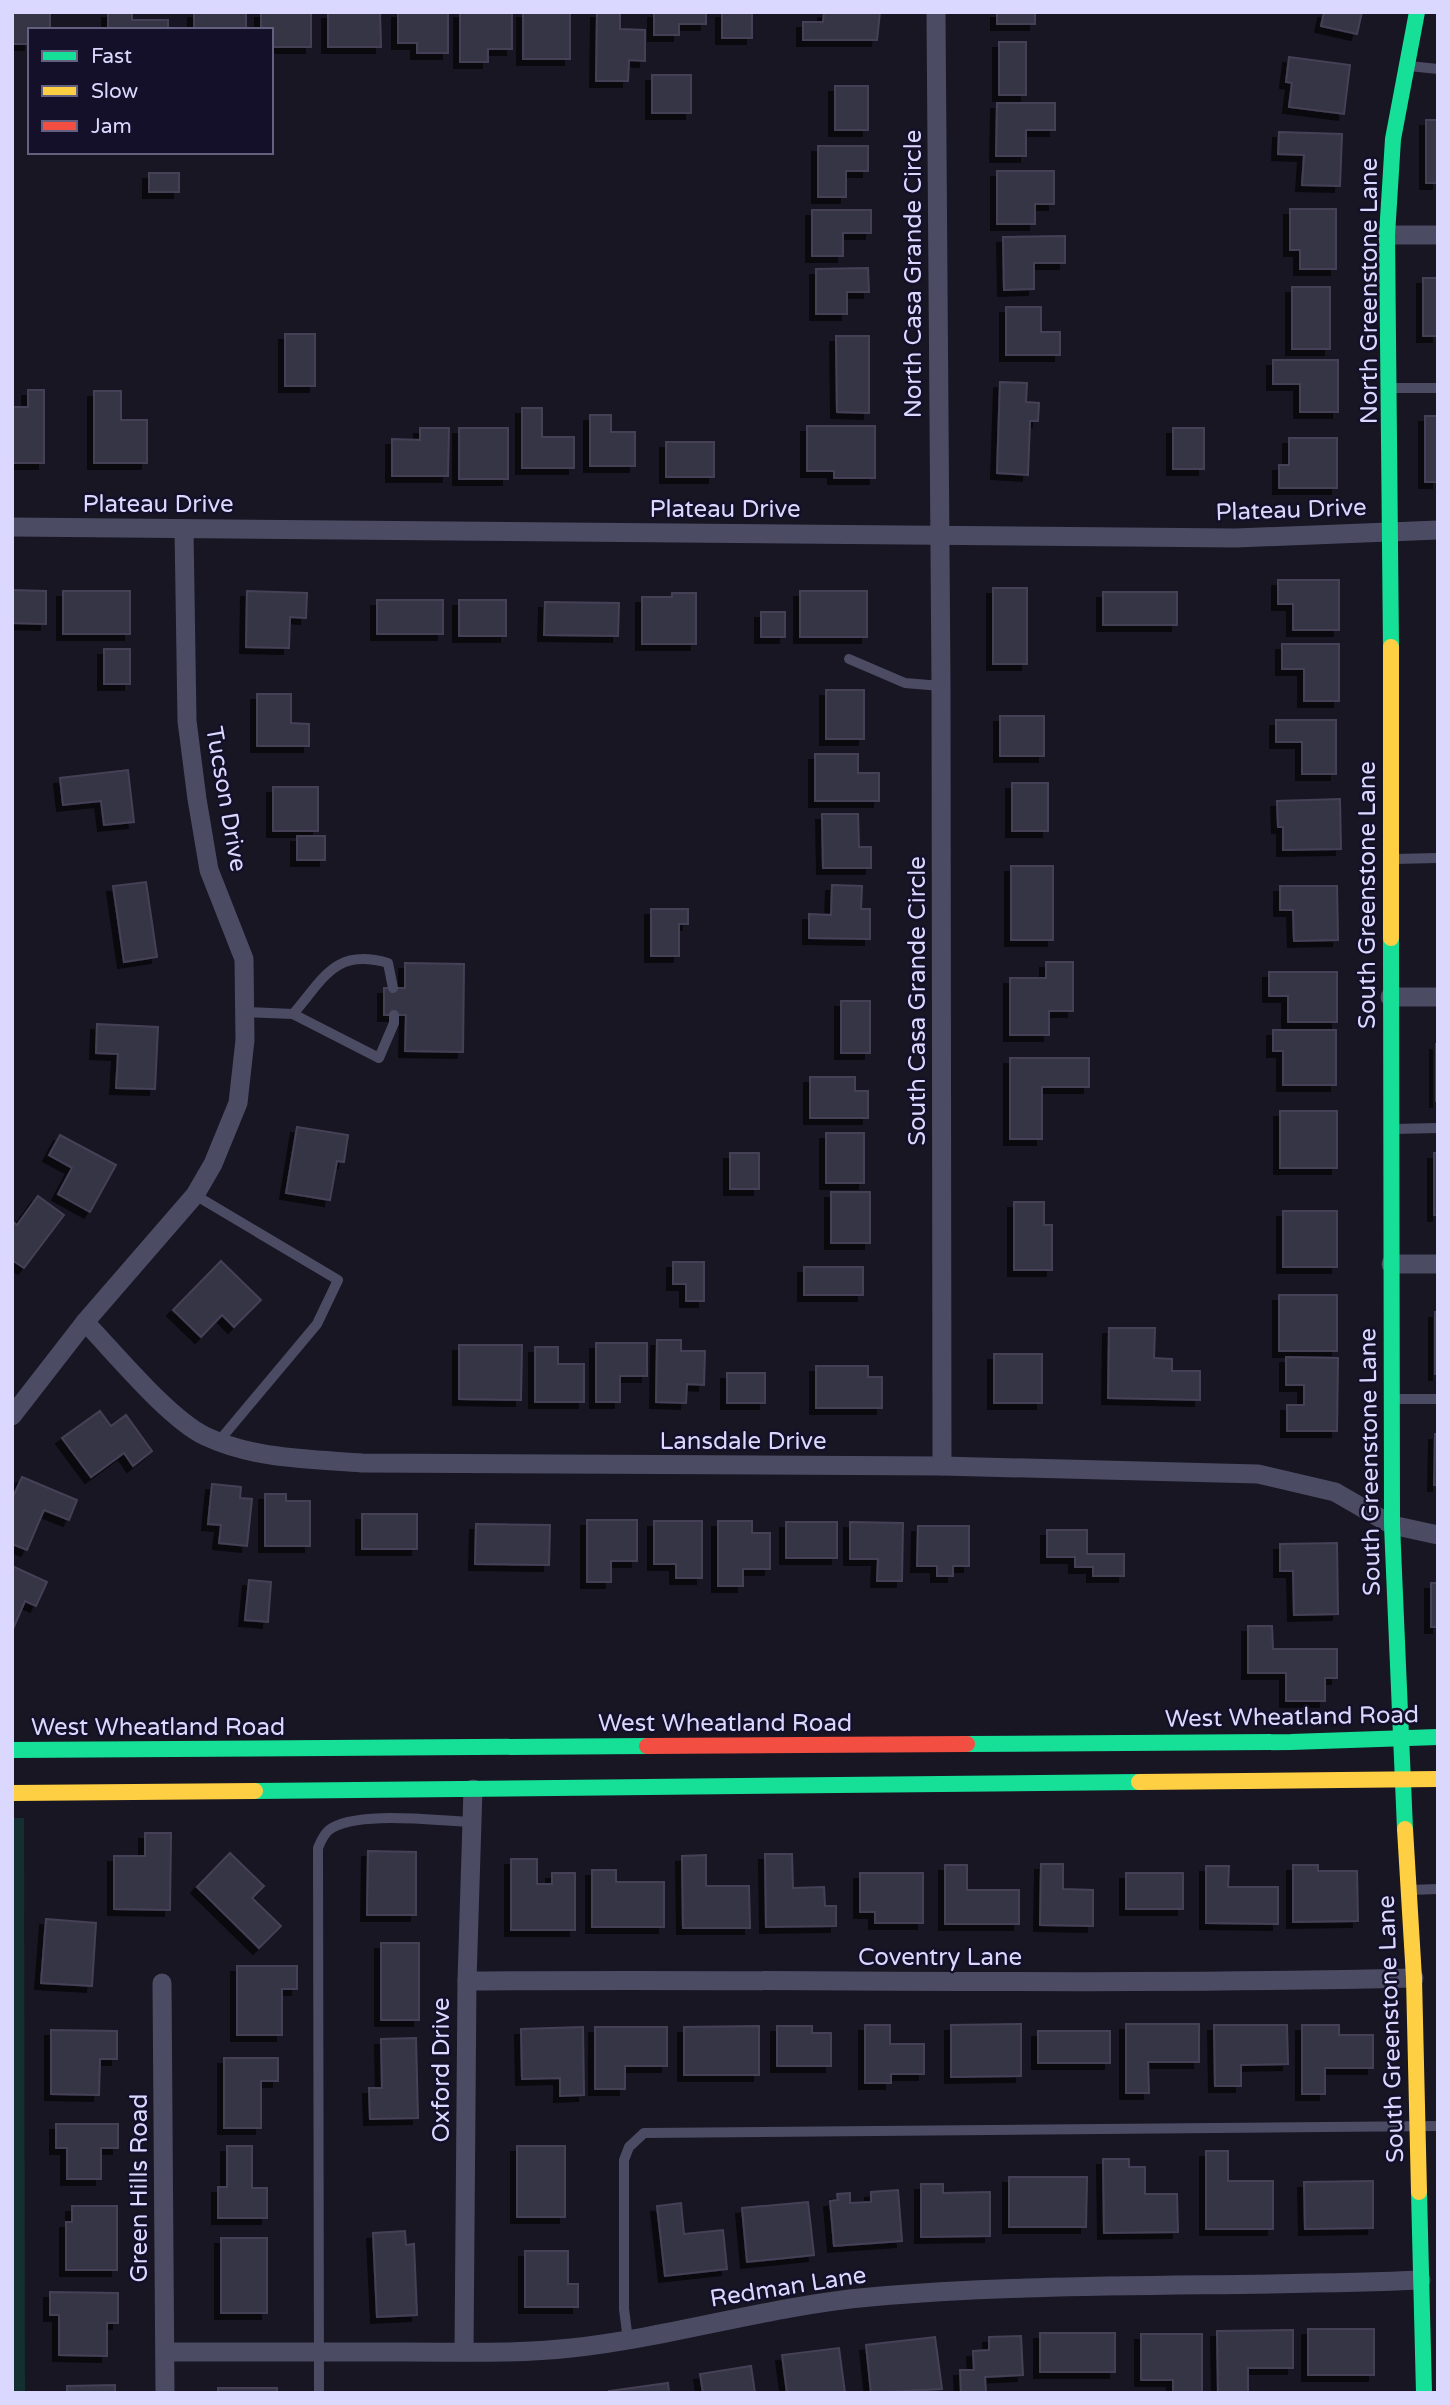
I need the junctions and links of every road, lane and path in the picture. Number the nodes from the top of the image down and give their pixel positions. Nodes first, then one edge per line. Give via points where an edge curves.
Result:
1 (936, 12) edge
2 (1418, 12) edge
3 (1405, 65) junction
4 (1438, 69) edge
5 (1387, 235) junction
6 (1438, 235) edge
7 (1391, 388) junction
8 (1438, 388) edge
9 (12, 527) edge
10 (184, 529) junction
11 (1391, 530) junction
12 (1438, 530) edge
13 (938, 535) junction
14 (849, 659) dead end
15 (941, 686) junction
16 (1438, 858) edge
17 (1389, 859) junction
18 (393, 988) dead end
19 (1390, 997) junction
20 (1438, 997) edge
21 (245, 1013) junction
22 (293, 1014) junction
23 (394, 1015) dead end
24 (1438, 1128) edge
25 (1390, 1129) junction
26 (195, 1195) junction
27 (1391, 1264) junction
28 (1438, 1264) edge
29 (85, 1322) junction
30 (1392, 1399) junction
31 (1438, 1399) edge
32 (12, 1416) edge
33 (219, 1441) junction
34 (942, 1466) junction
35 (1392, 1525) junction
36 (1438, 1535) edge
37 (1438, 1737) edge
38 (1399, 1740) junction
39 (12, 1750) edge
40 (1438, 1779) edge
41 (1402, 1781) junction
42 (472, 1789) junction
43 (12, 1793) edge
44 (471, 1822) junction
45 (1438, 1889) edge
46 (1409, 1891) junction
47 (1414, 1978) junction
48 (467, 1981) junction
49 (162, 1983) dead end
50 (1418, 2126) junction
51 (1438, 2126) edge
52 (1421, 2280) junction
53 (628, 2340) junction
54 (165, 2352) junction
55 (318, 2352) junction
56 (464, 2352) junction
57 (165, 2393) edge
58 (319, 2393) edge
59 (1423, 2393) edge

1 - 13 street, North Casa Grande Circle
2 - 3 main road, North Greenstone Lane
3 - 4 lane
3 - 5 main road, North Greenstone Lane via 1393,139
5 - 6 street
5 - 7 main road, North Greenstone Lane
7 - 8 lane
7 - 11 main road, North Greenstone Lane
9 - 10 street, Plateau Drive
10 - 13 street, Plateau Drive
10 - 21 street, Tucson Drive via 187,721 209,870 244,959
11 - 12 street, Plateau Drive
11 - 13 street, Plateau Drive via 1236,538
11 - 17 main road, South Greenstone Lane
13 - 15 street, South Casa Grande Circle
14 - 15 lane via 905,683
15 - 34 street, South Casa Grande Circle
16 - 17 lane
17 - 19 main road, South Greenstone Lane
18 - 22 lane via 388,963 363,956 342,961
19 - 20 street
19 - 25 main road, South Greenstone Lane
21 - 22 lane
21 - 26 street, Tucson Drive via 238,1103
22 - 23 lane via 379,1058
24 - 25 lane
25 - 27 main road, South Greenstone Lane
26 - 29 street, Tucson Drive
26 - 33 lane via 338,1280 317,1324
27 - 28 street
27 - 30 main road, South Greenstone Lane
29 - 32 street, Tucson Drive
29 - 33 street, Lansdale Drive via 159,1400 203,1435
30 - 31 lane
30 - 35 main road, South Greenstone Lane
33 - 34 street, Lansdale Drive via 276,1457 362,1463
34 - 35 street, Lansdale Drive via 1258,1474 1335,1492
35 - 36 street, Lansdale Drive
35 - 38 main road, South Greenstone Lane
37 - 38 main road, West Wheatland Road
38 - 39 main road, West Wheatland Road
38 - 41 main road, South Greenstone Lane
40 - 41 main road
41 - 42 main road
41 - 46 main road, South Greenstone Lane
42 - 43 main road
42 - 44 street, Oxford Drive
44 - 48 street, Oxford Drive
44 - 55 lane via 355,1820 330,1829 318,1848
45 - 46 lane
46 - 47 main road, South Greenstone Lane
47 - 48 street, Coventry Lane via 1205,1983
47 - 50 main road, South Greenstone Lane
48 - 56 street, Oxford Drive
49 - 54 street, Green Hills Road
50 - 51 lane
50 - 52 main road, South Greenstone Lane
50 - 53 lane via 643,2133 624,2160
52 - 53 street, Redman Lane via 996,2288 881,2296 793,2307
52 - 59 main road, South Greenstone Lane
53 - 56 street, Redman Lane via 567,2349
54 - 55 street, Redman Lane
54 - 57 street, Green Hills Road
55 - 56 street, Redman Lane
55 - 58 lane

